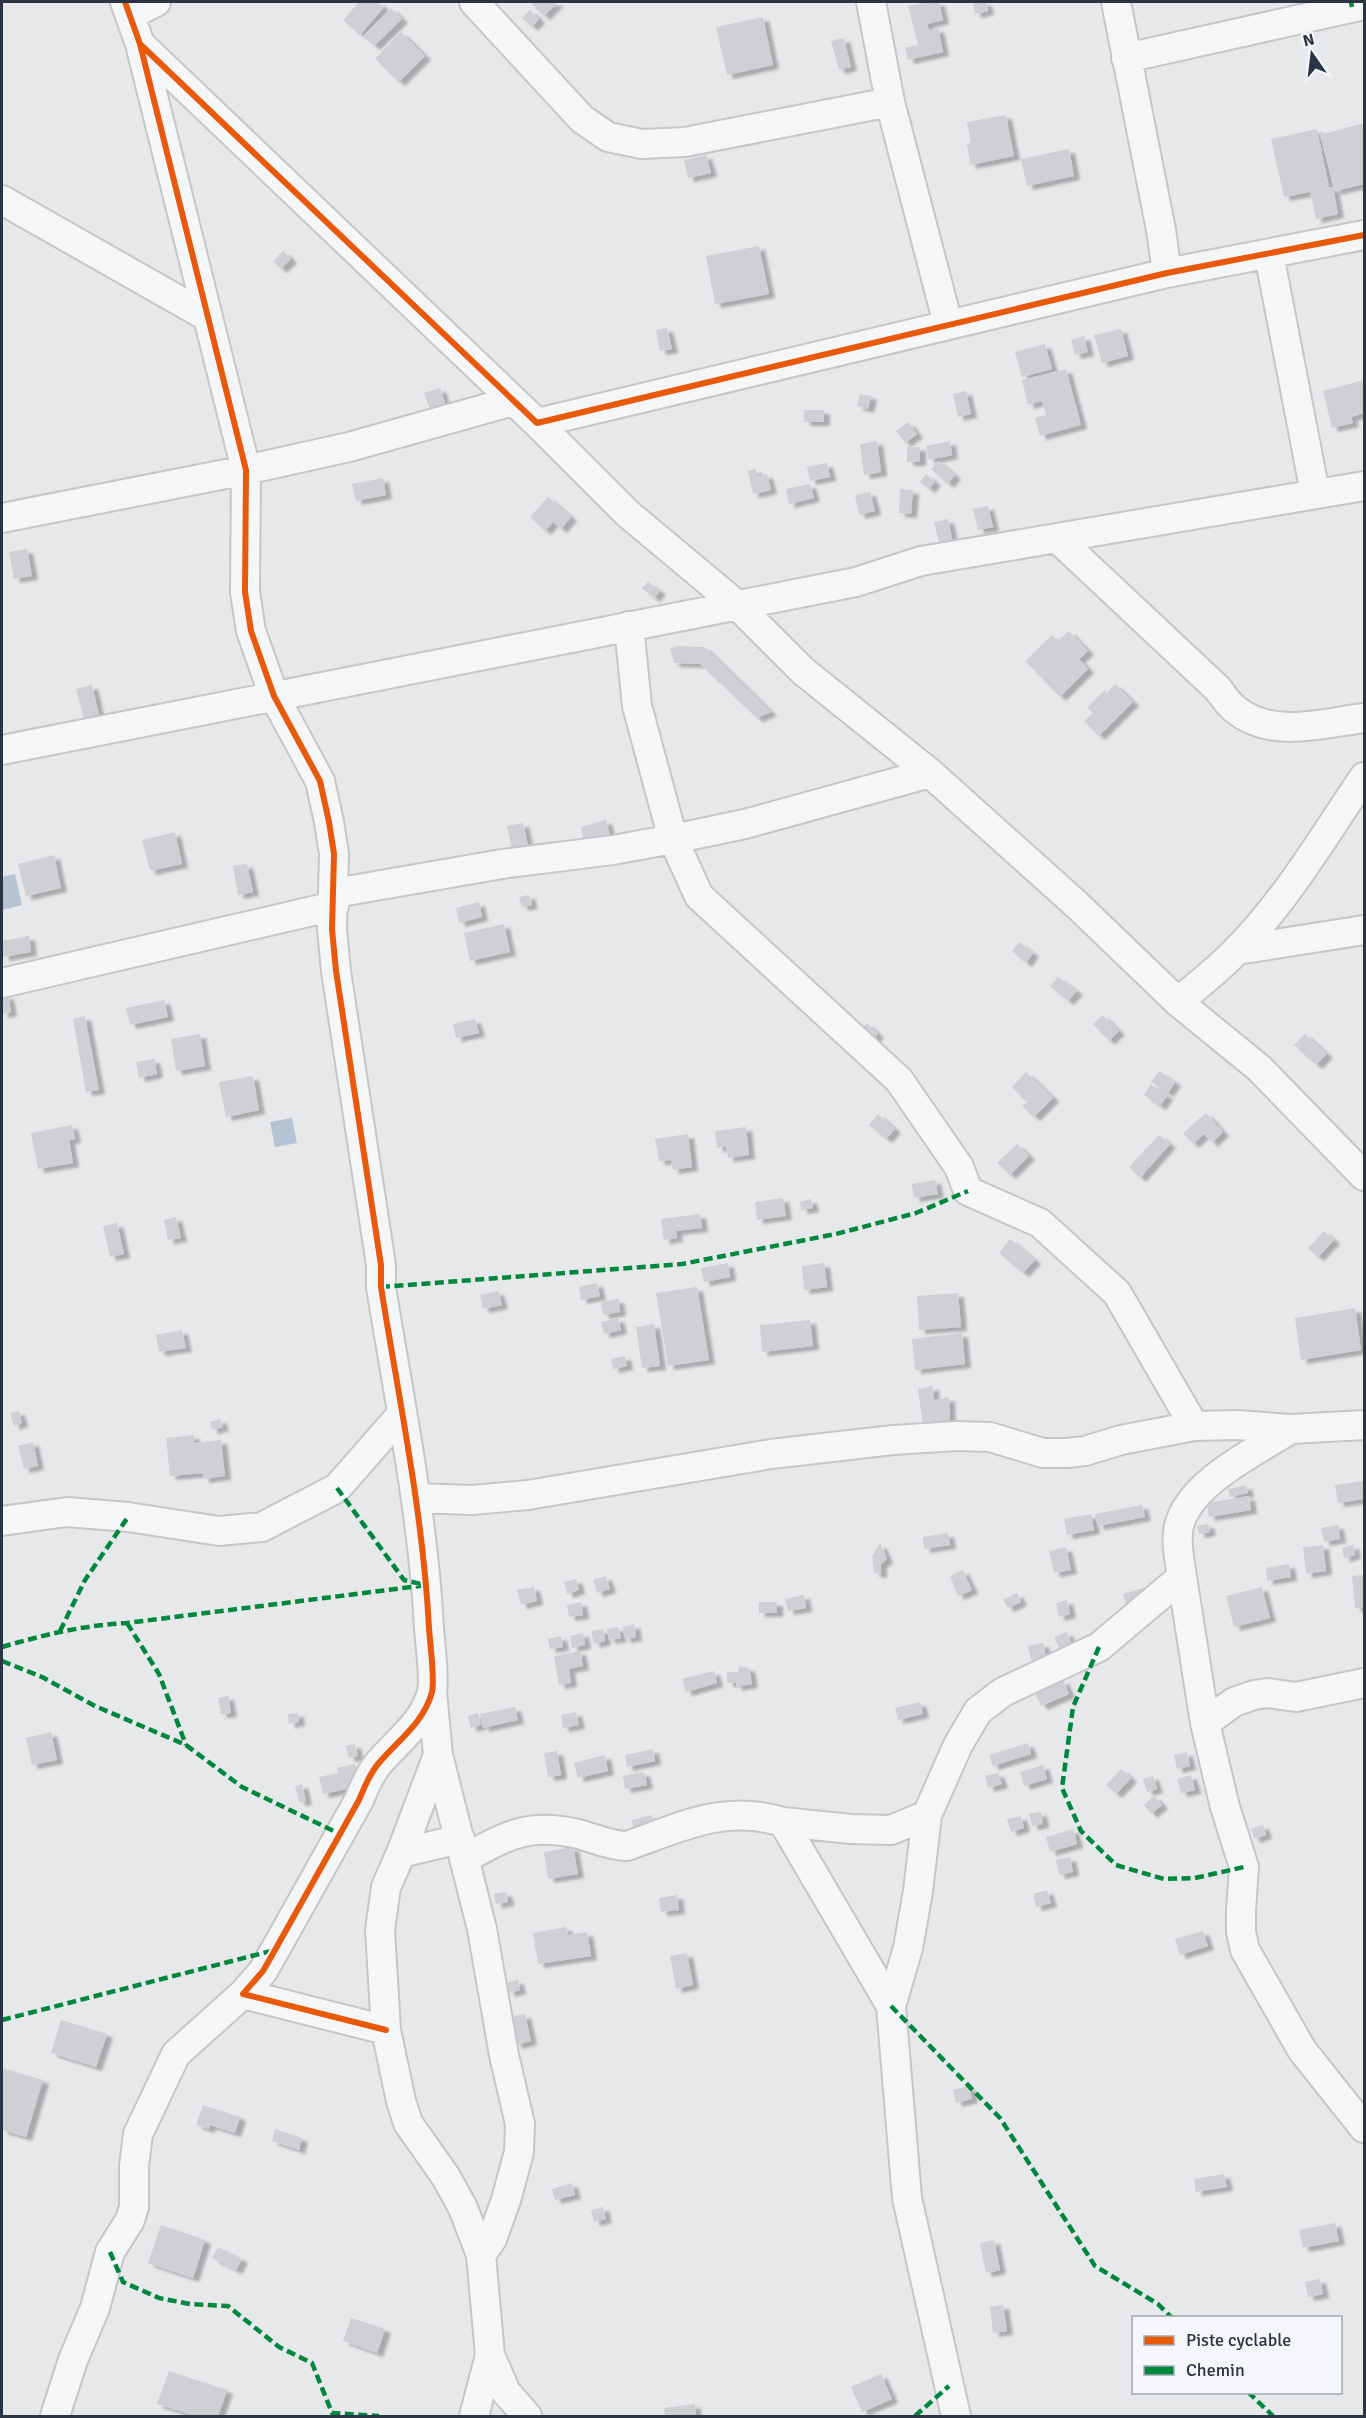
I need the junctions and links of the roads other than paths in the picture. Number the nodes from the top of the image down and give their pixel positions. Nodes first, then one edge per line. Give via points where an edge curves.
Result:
1 (156, 2) edge
2 (474, 2) edge
3 (871, 2) edge
4 (1116, 2) edge
5 (1365, 5) edge
6 (128, 8) edge
7 (140, 44) junction
8 (1126, 58) junction
9 (890, 102) junction
10 (2, 200) edge
11 (1365, 235) edge
12 (1269, 254) junction
13 (1167, 273) junction
14 (208, 317) junction
15 (948, 324) junction
16 (513, 401) junction
17 (537, 423) junction
18 (246, 470) junction
19 (1365, 486) edge
20 (1315, 493) junction
21 (2, 518) edge
22 (1057, 538) junction
23 (736, 605) junction
24 (629, 626) junction
25 (274, 696) junction
26 (1365, 718) edge
27 (2, 750) edge
28 (930, 773) junction
29 (1365, 777) edge
30 (673, 839) junction
31 (334, 900) junction
32 (1365, 930) edge
33 (1237, 950) junction
34 (2, 983) edge
35 (1178, 1002) junction
36 (1365, 1176) edge
37 (401, 1415) junction
38 (1365, 1425) edge
39 (1194, 1426) junction
40 (1291, 1429) junction
41 (416, 1498) junction
42 (2, 1521) edge
43 (1182, 1577) junction
44 (1365, 1683) edge
45 (432, 1691) junction
46 (1205, 1724) junction
47 (438, 1755) junction
48 (927, 1815) junction
49 (783, 1822) junction
50 (462, 1849) junction
51 (401, 1853) junction
52 (243, 1994) junction
53 (891, 2006) junction
54 (386, 2030) junction
55 (1365, 2128) edge
56 (481, 2255) junction
57 (490, 2355) junction
58 (55, 2416) edge
59 (474, 2416) edge
60 (527, 2416) edge
61 (956, 2416) edge

1 - 6 street
2 - 9 street via 582,119 608,137 642,144 685,142
3 - 9 street
4 - 8 street
5 - 8 street
6 - 7 street
7 - 14 street
7 - 16 street
8 - 13 street
9 - 15 street
10 - 14 street
11 - 12 street
12 - 13 street
12 - 20 street
13 - 15 street
14 - 18 street
15 - 17 street
16 - 17 street
16 - 18 street via 349,447
17 - 23 street via 627,513
18 - 21 street
18 - 25 street via 245,592 251,631
19 - 20 street
20 - 22 street
22 - 23 street via 921,561 856,582
22 - 26 street via 1218,688 1235,710 1258,724 1288,728
23 - 24 street
23 - 28 street via 803,671
24 - 25 street
24 - 30 street via 637,706
25 - 27 street
25 - 31 street via 320,781 334,854
28 - 30 street via 746,824
28 - 35 street
29 - 33 street via 1313,854
30 - 31 street via 502,864
30 - 39 street via 699,896 899,1080 959,1167 968,1191 1040,1223 1117,1293
31 - 34 street
31 - 37 street via 336,971
32 - 33 street
33 - 35 street
35 - 36 street via 1259,1068
37 - 41 street
37 - 42 street via 337,1488 262,1527 219,1531 67,1512
38 - 40 street
39 - 40 street
39 - 41 street via 1085,1451 1043,1453 990,1437 957,1436 771,1454 528,1495 472,1500
40 - 43 street via 1221,1473 1186,1509 1178,1527
41 - 45 street via 427,1586
43 - 46 street
43 - 48 street via 1099,1647 1003,1692 978,1711
44 - 46 street via 1296,1697 1254,1695 1234,1702
45 - 47 street
45 - 52 street via 404,1739 367,1780 263,1971
46 - 55 street via 1244,1867 1240,1910 1245,1950 1302,2050
47 - 50 street
47 - 51 street
48 - 49 street via 891,1830
48 - 53 street via 908,1948
49 - 50 street via 740,1814 695,1820 627,1846 568,1832 526,1831
49 - 53 street
50 - 51 street
50 - 56 street via 482,1929 520,2124 519,2152 507,2200 492,2239
51 - 54 street via 386,1887 380,1930
52 - 54 street
52 - 58 street via 176,2054 138,2134 134,2207 110,2252 95,2308
53 - 61 street via 907,2198
54 - 56 street via 408,2123 452,2187
56 - 57 street
57 - 59 street
57 - 60 street via 506,2392

